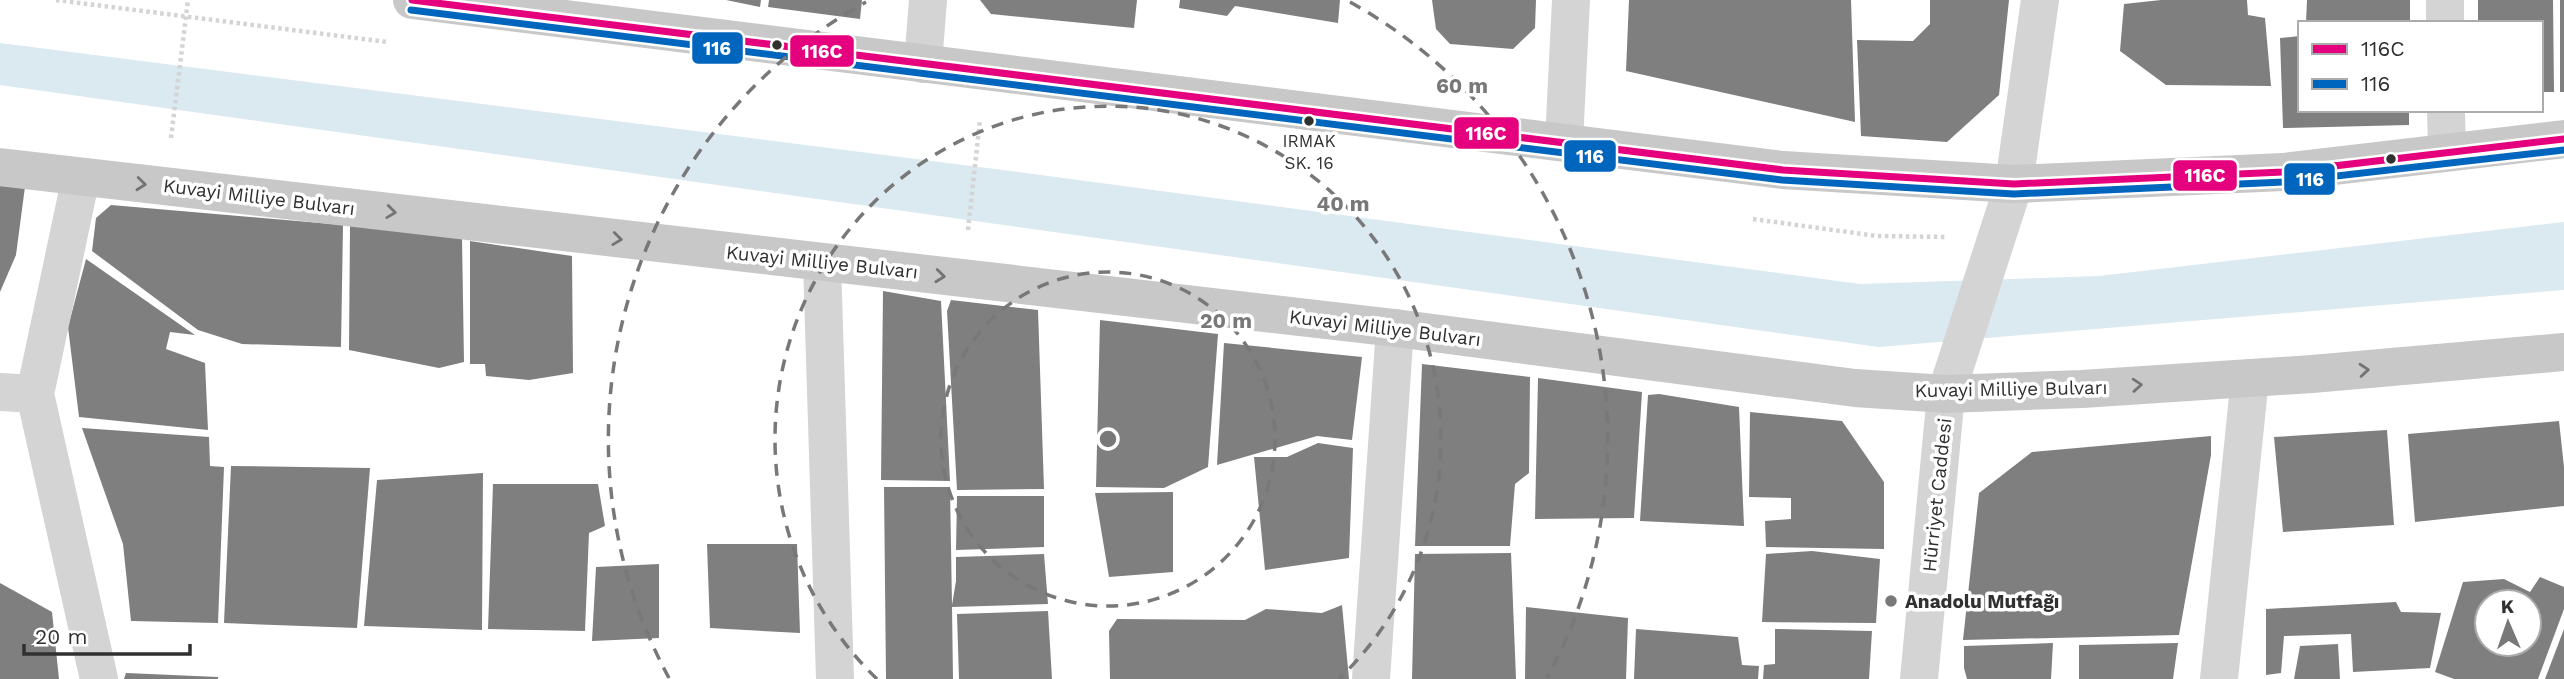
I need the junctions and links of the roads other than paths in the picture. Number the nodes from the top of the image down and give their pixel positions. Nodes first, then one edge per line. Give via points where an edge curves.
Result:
1 (412, 0) edge
2 (928, 0) edge
3 (1571, 0) edge
4 (2040, 0) edge
5 (2445, 0) edge
6 (2445, 21) edge
7 (923, 64) junction
8 (2446, 112) edge
9 (2564, 139) edge
10 (1564, 142) junction
11 (2447, 151) junction
12 (0, 167) edge
13 (81, 177) junction
14 (2014, 184) junction
15 (822, 262) junction
16 (1395, 328) junction
17 (2564, 352) edge
18 (2250, 378) junction
19 (18, 393) edge
20 (1946, 394) junction
21 (99, 679) edge
22 (835, 679) edge
23 (1371, 679) edge
24 (1919, 679) edge
25 (2219, 679) edge

1 - 7 main road
2 - 7 street
3 - 10 street
4 - 14 street, Hürriyet Caddesi
5 - 6 street
7 - 10 main road
8 - 11 street
9 - 11 main road
10 - 14 main road via 1783,170
11 - 14 main road via 2283,172
12 - 13 main road, Kuvayi Milliye Bulvarı
13 -> 15 main road, Kuvayi Milliye Bulvarı
13 - 19 street
14 - 20 street, Hürriyet Caddesi
15 -> 16 main road, Kuvayi Milliye Bulvarı
15 - 22 street
16 - 20 main road, Kuvayi Milliye Bulvarı via 1855,388
16 - 23 street
18 -> 17 main road, Kuvayi Milliye Bulvarı
20 -> 18 main road, Kuvayi Milliye Bulvarı
18 - 25 street
19 - 21 street
20 - 24 street, Hürriyet Caddesi

